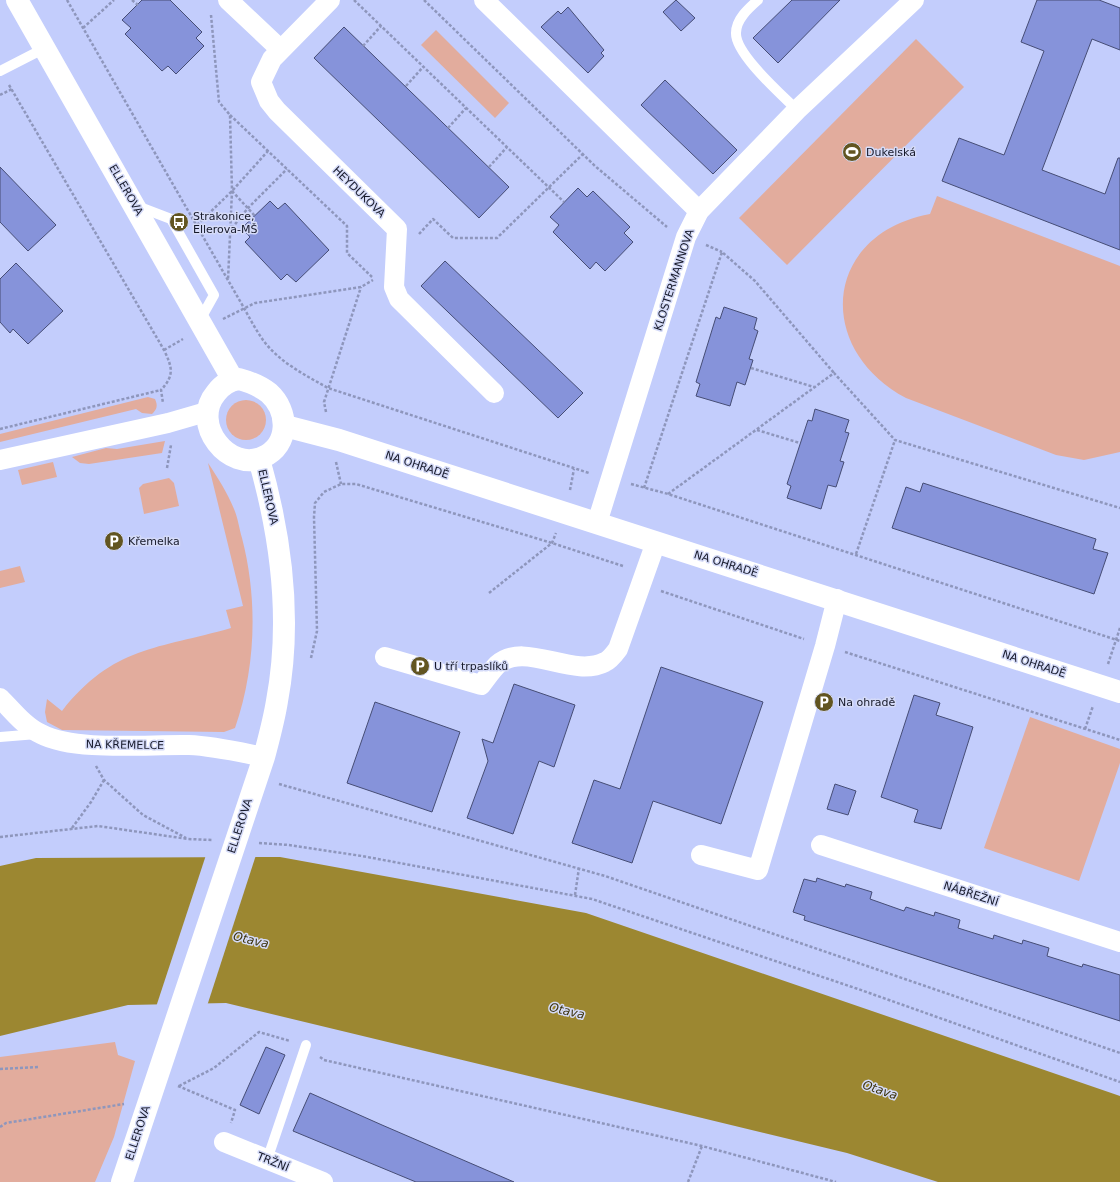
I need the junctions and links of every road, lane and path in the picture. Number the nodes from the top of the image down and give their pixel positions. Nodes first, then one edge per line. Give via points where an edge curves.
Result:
1 (4, 0) edge
2 (68, 0) edge
3 (114, 0) edge
4 (132, 0) edge
5 (330, 0) edge
6 (354, 0) edge
7 (424, 0) edge
8 (484, 0) edge
9 (758, 0) edge
10 (914, 0) edge
11 (219, 4) edge
12 (20, 5) edge
13 (138, 5) dead end
14 (381, 26) junction
15 (83, 28) junction
16 (363, 46) dead end
17 (45, 48) junction
18 (280, 49) junction
19 (423, 67) junction
20 (0, 70) edge
21 (406, 86) dead end
22 (12, 89) junction
23 (0, 95) edge
24 (466, 108) junction
25 (797, 110) junction
26 (230, 114) junction
27 (448, 128) dead end
28 (507, 147) junction
29 (268, 151) junction
30 (583, 154) junction
31 (489, 167) dead end
32 (287, 169) junction
33 (549, 187) junction
34 (232, 191) junction
35 (564, 202) dead end
36 (248, 208) junction
37 (699, 211) junction
38 (255, 216) dead end
39 (197, 225) junction
40 (231, 228) junction
41 (686, 237) junction
42 (722, 252) junction
43 (396, 257) junction
44 (228, 281) junction
45 (361, 287) junction
46 (244, 308) junction
47 (750, 368) dead end
48 (834, 373) junction
49 (233, 380) junction
50 (815, 387) junction
51 (328, 388) junction
52 (161, 390) junction
53 (494, 393) dead end
54 (206, 412) junction
55 (168, 423) junction
56 (285, 426) junction
57 (0, 429) edge
58 (757, 429) junction
59 (331, 437) junction
60 (895, 440) junction
61 (171, 442) dead end
62 (800, 443) dead end
63 (259, 459) junction
64 (0, 460) edge
65 (168, 468) dead end
66 (574, 469) junction
67 (611, 479) junction
68 (341, 484) junction
69 (644, 488) junction
70 (668, 494) junction
71 (1120, 508) edge
72 (564, 513) junction
73 (597, 523) junction
74 (656, 542) junction
75 (552, 543) junction
76 (856, 554) junction
77 (623, 566) dead end
78 (641, 584) junction
79 (489, 593) dead end
80 (837, 599) junction
81 (1120, 641) edge
82 (824, 646) junction
83 (384, 657) dead end
84 (311, 658) dead end
85 (1120, 692) edge
86 (0, 698) edge
87 (39, 734) junction
88 (0, 736) edge
89 (1120, 740) edge
90 (83, 745) junction
91 (264, 757) junction
92 (104, 780) junction
93 (274, 783) dead end
94 (71, 829) junction
95 (0, 837) edge
96 (188, 839) junction
97 (219, 841) dead end
98 (258, 843) dead end
99 (821, 845) dead end
100 (701, 855) dead end
101 (579, 868) junction
102 (575, 895) junction
103 (1120, 942) edge
104 (306, 1045) junction
105 (1120, 1053) edge
106 (39, 1067) dead end
107 (0, 1069) edge
108 (1120, 1082) edge
109 (178, 1086) junction
110 (150, 1096) junction
111 (0, 1127) edge
112 (224, 1142) joint
113 (702, 1146) junction
114 (267, 1160) junction
115 (122, 1182) edge
116 (323, 1182) edge
117 (688, 1182) edge
118 (836, 1182) edge

1 - 12 lane
2 - 15 path
3 - 15 path
4 - 13 path
5 - 18 street, HEYDUKOVA
6 - 14 path
7 - 30 path
8 - 37 street
9 - 25 lane via 746,11 738,23 735,34 751,64
10 - 25 street, KLOSTERMANNOVA
11 - 18 street
11 - 26 path via 219,102
12 - 17 street, ELLEROVA
14 - 16 path
14 - 19 path
15 - 39 path
17 - 20 lane
17 - 49 street, ELLEROVA
18 - 43 street, HEYDUKOVA via 261,82 269,101 397,229
19 - 21 path
19 - 24 path
20 - 22 path
22 - 23 path
22 - 52 path via 164,350 171,365 171,374
24 - 27 path
24 - 28 path
25 - 37 street, KLOSTERMANNOVA
26 - 29 path
26 - 34 path
28 - 31 path
28 - 33 path
29 - 32 path
29 - 34 path
30 - 33 path
30 - 41 path via 663,225
32 - 36 path
32 - 45 path via 347,226 347,253 374,279
33 - 35 path
33 - 43 path via 497,238 453,238 433,219
34 - 36 path
34 - 39 path
34 - 40 path
36 - 38 path
36 - 40 path
37 - 41 street, KLOSTERMANNOVA
39 - 44 path
40 - 44 path
41 - 42 path
41 - 67 street, KLOSTERMANNOVA
42 - 48 path via 754,281
42 - 69 path
43 - 53 street, HEYDUKOVA via 394,287 399,299
44 - 46 path
45 - 46 path via 255,302
45 - 51 path
46 - 51 path via 264,341 281,359
47 - 50 path
48 - 50 path
48 - 60 path
49 - 54 street via 213,395
49 - 56 street via 250,382 269,394 278,404
50 - 58 path
51 - 59 path via 324,402
51 - 66 path
52 - 55 path
52 - 57 path
54 - 55 street
54 - 63 street via 209,431 222,448 232,455 245,459
55 - 64 street
56 - 59 street, NA OHRADĚ
56 - 63 street via 276,448
58 - 62 path
58 - 70 path
59 - 68 path
59 - 72 street, NA OHRADĚ
60 - 71 path
60 - 76 path
61 - 65 path
63 - 91 street, ELLEROVA via 276,530 282,580 283,640 278,699
66 - 67 path
66 - 72 path
67 - 69 path
67 - 73 street, KLOSTERMANNOVA
68 - 75 path via 356,484
68 - 84 path via 324,492 315,503 317,631
69 - 70 path
70 - 76 path
72 - 73 street, NA OHRADĚ
72 - 75 path
73 - 74 street, NA OHRADĚ
74 - 78 street
74 - 80 street, NA OHRADĚ
75 - 77 path
75 - 79 path
76 - 81 path
78 - 82 path
78 - 83 street via 618,649 606,662 589,666 565,665 533,657 509,658 497,665 481,685
80 - 82 street
80 - 85 street, NA OHRADĚ
82 - 89 path
82 - 100 street via 758,870
86 - 87 street, NA KŘEMELCE
87 - 88 lane
87 - 90 street, NA KŘEMELCE
90 - 91 street, NA KŘEMELCE via 190,745
90 - 92 path
91 - 110 street, ELLEROVA
92 - 94 path
92 - 96 path via 143,815
93 - 101 path
94 - 95 path
94 - 96 path via 98,826
96 - 97 path
98 - 102 path via 362,856
99 - 103 street, NÁBŘEŽNÍ
101 - 102 path
101 - 105 path
102 - 108 path via 858,989
104 - 109 path via 260,1032 214,1068
104 - 113 path via 324,1060
104 - 114 lane
106 - 107 path
109 - 110 path
109 - 112 path via 235,1110
110 - 111 path via 131,1102 6,1123
110 - 115 street, ELLEROVA
112 - 114 street, TRŽNÍ
113 - 117 path
113 - 118 path
114 - 116 street, TRŽNÍ

